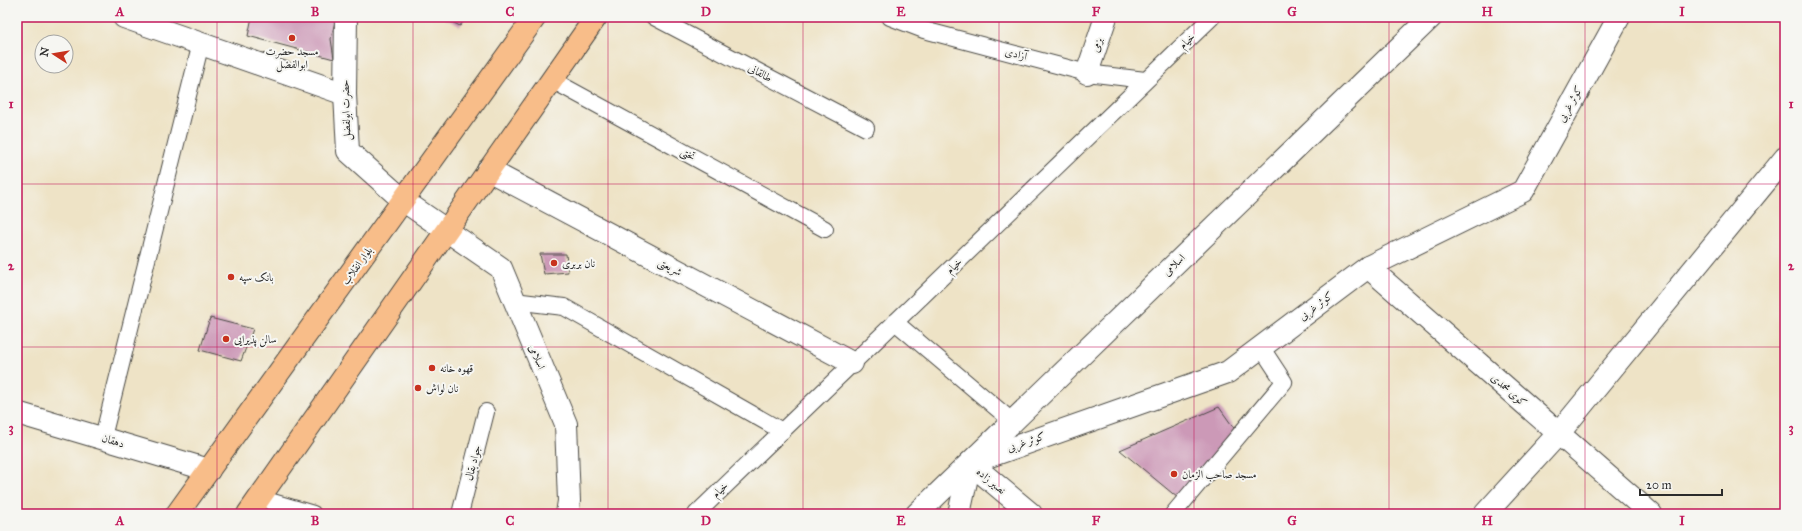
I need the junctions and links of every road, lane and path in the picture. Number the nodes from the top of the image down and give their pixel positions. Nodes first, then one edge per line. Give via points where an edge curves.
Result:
1 (346, 17) edge
2 (535, 17) edge
3 (596, 17) edge
4 (654, 17) edge
5 (890, 17) edge
6 (1106, 17) edge
7 (1212, 17) edge
8 (1431, 17) edge
9 (1619, 17) edge
10 (130, 18) edge
11 (201, 43) junction
12 (1087, 73) junction
13 (552, 80) junction
14 (1145, 80) junction
15 (345, 94) junction
16 (866, 128) dead end
17 (1785, 158) edge
18 (488, 170) junction
19 (404, 201) junction
20 (446, 229) junction
21 (825, 229) dead end
22 (1368, 267) junction
23 (514, 301) junction
24 (896, 322) junction
25 (1261, 347) junction
26 (852, 364) junction
27 (486, 412) dead end
28 (17, 413) edge
29 (1013, 422) junction
30 (782, 431) junction
31 (1558, 433) junction
32 (103, 437) junction
33 (970, 463) junction
34 (209, 470) junction
35 (254, 506) edge
36 (177, 514) edge
37 (313, 514) edge
38 (460, 514) edge
39 (567, 514) edge
40 (696, 514) edge
41 (917, 514) edge
42 (959, 514) edge
43 (1031, 514) edge
44 (1173, 514) edge
45 (1485, 514) edge
46 (1651, 514) edge

1 - 15 street, حضرت ابولفضل
2 - 19 main road, بلوار انقلاب
3 - 13 main road
4 - 16 lane, طالقانی
5 - 12 lane, آزادی via 924,30
6 - 12 street, بزمی
7 - 14 lane, خیام
8 - 29 street, اسلامی
9 - 22 street, کوثر غربی via 1523,191
10 - 11 street
11 - 15 street
11 - 32 lane
12 - 14 lane, آزادی
13 - 18 main road
13 - 21 lane, تختی
14 - 24 lane, خیام
15 - 19 street, حضرت ابولفضل via 348,151
17 - 31 street
18 - 20 main road
18 - 26 street, شریعتی
19 - 20 street, حضرت ابولفضل
19 - 34 main road, بلوار انقلاب
20 - 23 street, اسلامی via 501,268
20 - 35 main road
22 - 25 street, کوثر غربی
22 - 31 street, کوی محمدی
23 - 30 lane via 564,307
23 - 39 street, اسلامی via 566,424 570,501
24 - 26 lane, خیام
24 - 29 lane
25 - 33 street, کوثر غربی via 1228,372
25 - 44 lane via 1284,382
26 - 30 lane, خیام
27 - 38 lane, جواد بقال
28 - 32 street, دهقان
29 - 33 street, اسلامی
30 - 40 lane, خیام
31 - 45 street
31 - 46 street, کوی محمدی
32 - 34 street, دهقان
33 - 41 street, اسلامی
33 - 42 street
33 - 43 street, نصیر زاده
34 - 36 main road, بلوار انقلاب
35 - 37 lane

